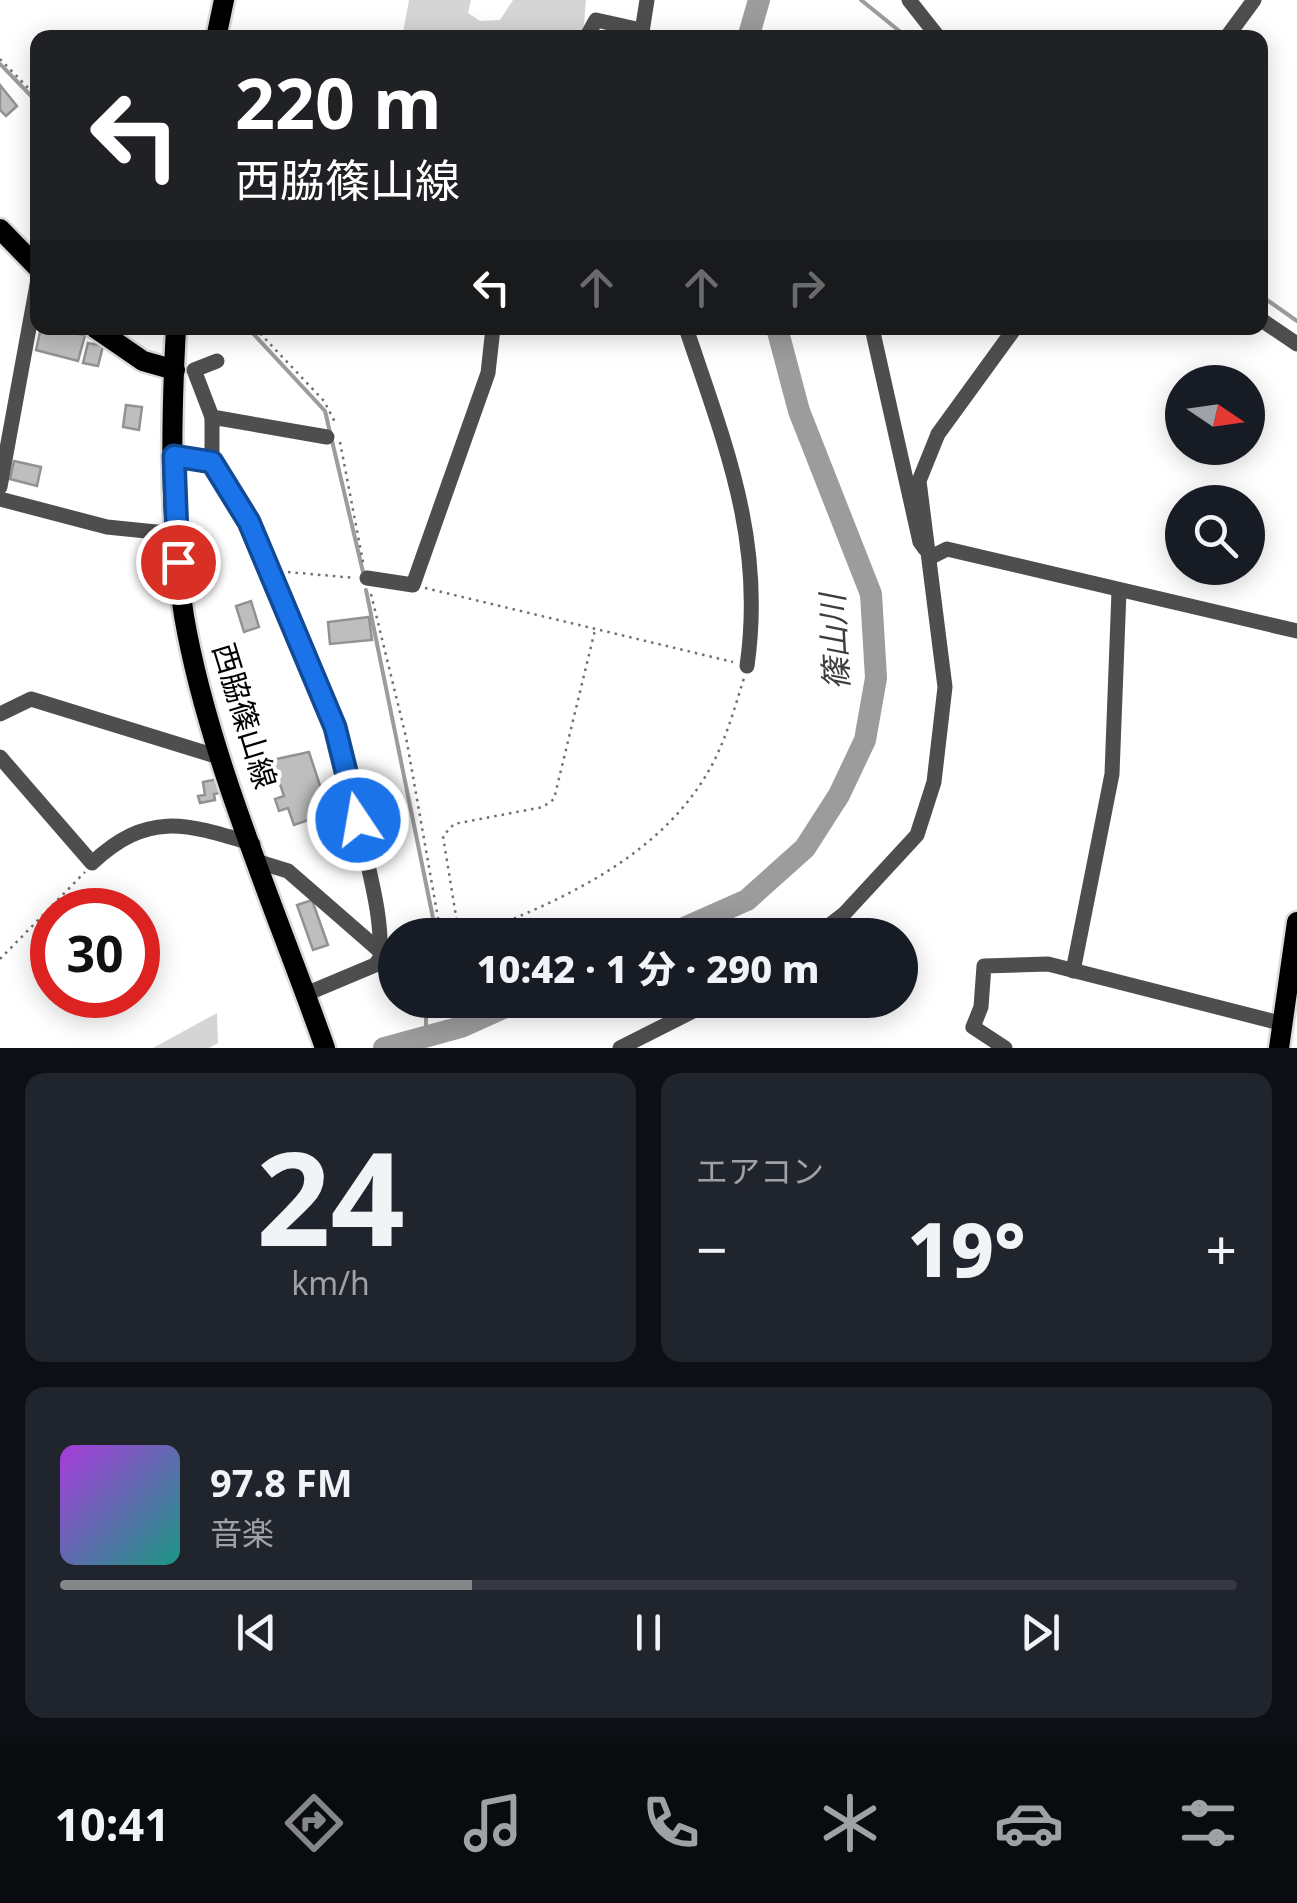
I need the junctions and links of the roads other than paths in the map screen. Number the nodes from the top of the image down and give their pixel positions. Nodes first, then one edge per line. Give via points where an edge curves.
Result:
1 (224, 0) edge
2 (647, 0) edge
3 (909, 0) edge
4 (1254, 0) edge
5 (218, 30) edge
6 (590, 30) edge
7 (628, 30) edge
8 (642, 30) edge
9 (933, 30) edge
10 (1232, 30) edge
11 (0, 229) edge
12 (30, 260) edge
13 (30, 323) edge
14 (1268, 324) edge
15 (105, 335) edge
16 (176, 335) edge
17 (492, 335) edge
18 (688, 335) edge
19 (873, 335) edge
20 (1010, 335) edge
21 (1297, 344) edge
22 (217, 362) dead end
23 (175, 370) junction
24 (212, 418) junction
25 (328, 437) dead end
26 (174, 456) junction
27 (212, 462) junction
28 (0, 487) edge
29 (0, 499) edge
30 (176, 534) junction
31 (931, 557) junction
32 (367, 578) road end
33 (1118, 591) junction
34 (1297, 631) edge
35 (747, 666) road end
36 (0, 714) edge
37 (0, 758) edge
38 (222, 758) junction
39 (256, 853) junction
40 (835, 918) edge
41 (378, 922) edge
42 (1297, 922) edge
43 (378, 949) edge
44 (378, 958) edge
45 (1073, 971) junction
46 (307, 997) junction
47 (679, 1018) edge
48 (1284, 1024) junction
49 (325, 1048) edge
50 (620, 1048) edge
51 (1005, 1048) edge
52 (1280, 1048) edge

1 - 5 main road
2 - 8 street
3 - 9 street
4 - 10 street
6 - 7 street via 596,20
11 - 12 main road
13 - 28 street
14 - 21 street
15 - 23 main road via 143,361
16 - 23 main road, 西脇篠山線
17 - 32 street via 488,373 414,585
18 - 35 street via 733,460 752,559
19 - 31 street via 920,542
20 - 31 street via 926,456 919,482
22 - 24 street via 194,370
23 - 26 main road, 西脇篠山線
24 - 25 street
24 - 27 street
26 - 27 street
26 - 30 main road, 西脇篠山線
27 - 41 street via 249,522 335,727
29 - 30 street via 107,527
30 - 38 main road, 西脇篠山線 via 191,648
31 - 33 street via 947,549
31 - 40 street via 945,686 934,782 917,835
33 - 34 street
33 - 45 street via 1112,774
36 - 38 street via 31,699
37 - 39 street via 92,862 120,837 176,826
38 - 39 main road, 西脇篠山線
39 - 43 street via 288,871
39 - 46 main road, 西脇篠山線
42 - 48 main road
44 - 46 street
45 - 48 street
45 - 51 street via 1048,964 984,966 973,1026
46 - 49 main road, 西脇篠山線
47 - 50 street
48 - 52 main road

